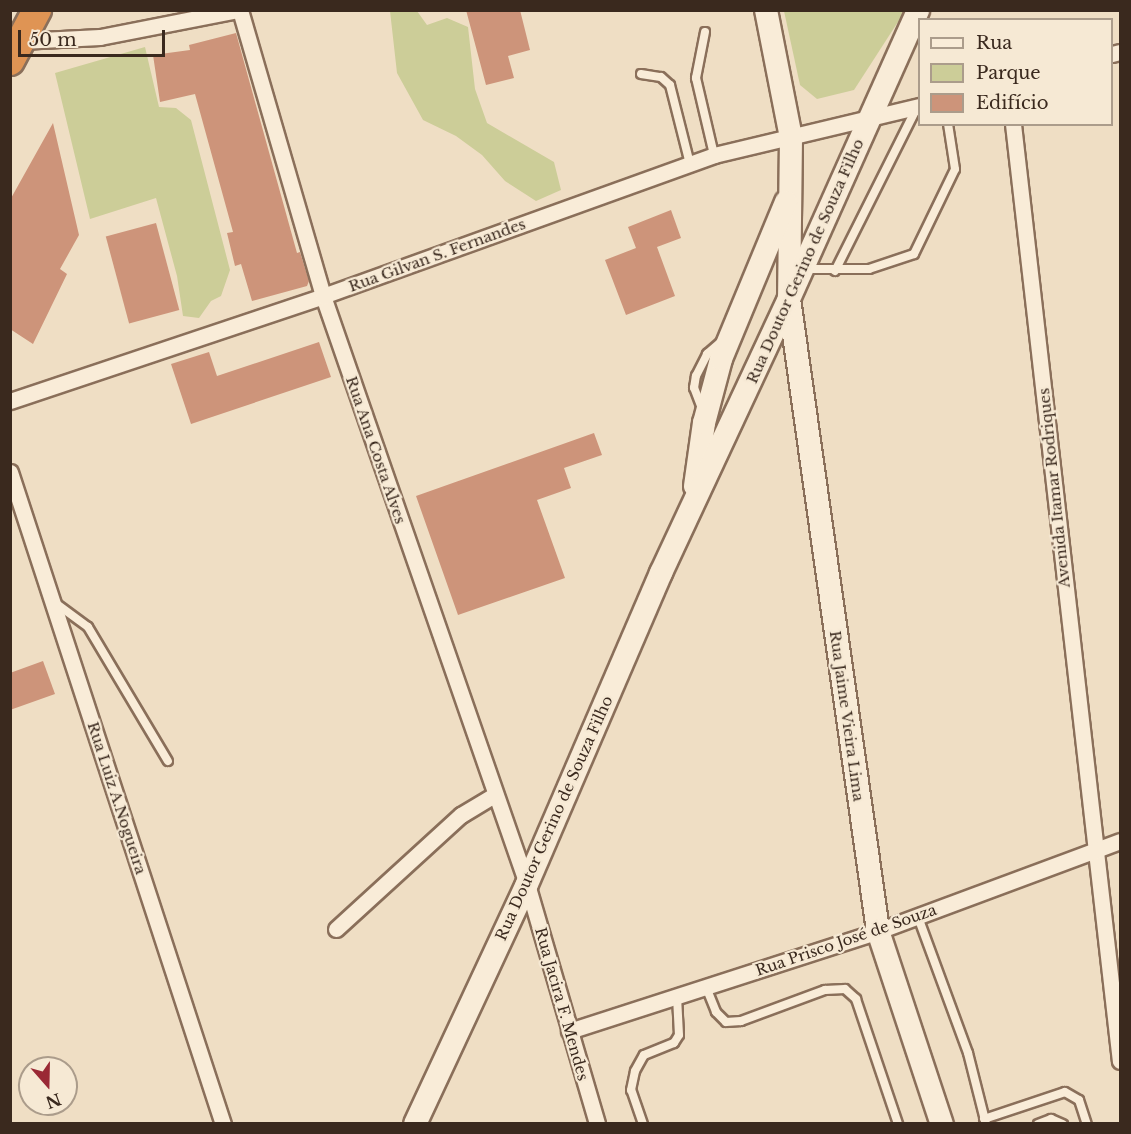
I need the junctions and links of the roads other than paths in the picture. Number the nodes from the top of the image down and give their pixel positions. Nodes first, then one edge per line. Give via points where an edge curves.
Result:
1 (37, 10) edge
2 (239, 10) edge
3 (766, 10) edge
4 (918, 10) edge
5 (705, 32) dead end
6 (16, 51) edge
7 (641, 74) dead end
8 (918, 107) edge
9 (867, 122) junction
10 (948, 126) edge
11 (1003, 126) edge
12 (1013, 126) edge
13 (791, 138) junction
14 (1015, 142) junction
15 (714, 155) junction
16 (690, 164) junction
17 (789, 193) junction
18 (803, 268) junction
19 (835, 271) junction
20 (323, 296) junction
21 (789, 299) junction
22 (10, 401) edge
23 (10, 472) edge
24 (691, 511) junction
25 (53, 601) junction
26 (168, 762) dead end
27 (494, 795) junction
28 (1120, 841) edge
29 (1094, 852) junction
30 (527, 884) junction
31 (918, 917) junction
32 (336, 929) dead end
33 (879, 931) junction
34 (706, 987) junction
35 (677, 996) junction
36 (569, 1031) junction
37 (1120, 1061) edge
38 (985, 1121) edge
39 (223, 1124) edge
40 (415, 1124) edge
41 (597, 1124) edge
42 (643, 1124) edge
43 (898, 1124) edge
44 (942, 1124) edge
45 (1038, 1124) edge
46 (1063, 1124) edge
47 (1087, 1124) edge

1 - 6 highway
2 - 6 street, Rua Ana Costa Alves
2 - 20 street, Rua Ana Costa Alves
3 - 13 main road, Rua Jaime Vieira Lima
4 - 9 main road, Rua Doutor Gerino de Souza Filho
5 - 15 lane via 696,78
7 - 16 lane via 661,77 670,85
8 - 9 street, Rua Gilvan S. Fernandes
8 - 19 lane
9 - 13 street, Rua Gilvan S. Fernandes
9 - 18 main road, Rua Doutor Gerino de Souza Filho
10 - 19 lane via 955,169 914,254 868,269
11 - 14 street
12 - 14 street, Avenida Itamar Rodriques
13 - 15 street, Rua Gilvan S. Fernandes
13 - 17 main road, Rua Jaime Vieira Lima
14 - 29 street, Avenida Itamar Rodriques
15 - 16 street, Rua Gilvan S. Fernandes
16 - 20 street, Rua Gilvan S. Fernandes
17 - 21 main road, Rua Jaime Vieira Lima
17 - 24 main road, Rua Doutor Gerino de Souza Filho via 728,339 706,416
18 - 19 lane
18 - 21 main road, Rua Doutor Gerino de Souza Filho
20 - 22 street, Rua Gilvan S. Fernandes
20 - 27 street, Rua Ana Costa Alves
21 - 24 main road, Rua Doutor Gerino de Souza Filho
21 - 33 main road, Rua Jaime Vieira Lima
23 - 25 street, Rua Luiz A.Nogueira
24 - 30 main road, Rua Doutor Gerino de Souza Filho
25 - 26 lane via 88,627
25 - 39 street, Rua Luiz A.Nogueira
27 - 30 street, Rua Ana Costa Alves
27 - 32 street via 439,834
28 - 29 street, Rua Prisco José de Souza
29 - 31 street, Rua Prisco José de Souza
29 - 37 street, Avenida Itamar Rodriques
30 - 36 street, Rua Jacira F. Mendes
30 - 40 main road, Rua Doutor Gerino de Souza Filho
31 - 33 street, Rua Prisco José de Souza
31 - 38 lane via 968,1053
33 - 34 street, Rua Prisco José de Souza
33 - 44 main road, Rua Jaime Vieira Lima
34 - 35 street, Rua Prisco José de Souza
34 - 43 lane via 716,1012 726,1022 741,1021 825,990 845,989 856,999
35 - 36 street, Rua Prisco José de Souza
35 - 42 lane via 680,1035 674,1043 644,1055 636,1071 632,1090
36 - 41 street, Rua Jacira F. Mendes
38 - 47 lane via 1065,1092 1078,1100
45 - 46 lane via 1051,1119

